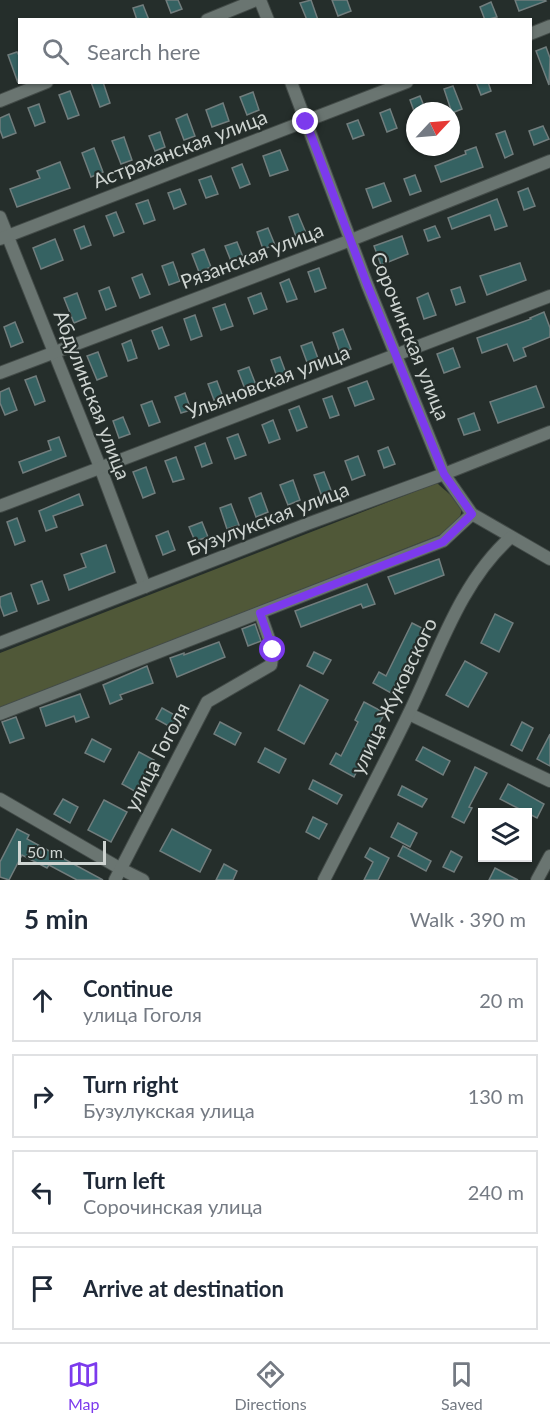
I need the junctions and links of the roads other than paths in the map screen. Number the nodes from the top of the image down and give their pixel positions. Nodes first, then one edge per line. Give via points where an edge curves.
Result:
1 (258, 0) edge
2 (212, 18) edge
3 (267, 18) edge
4 (550, 26) edge
5 (532, 34) edge
6 (42, 84) edge
7 (292, 84) edge
8 (402, 84) edge
9 (0, 101) edge
10 (306, 122) junction
11 (550, 161) edge
12 (0, 217) edge
13 (4, 237) edge
14 (351, 240) junction
15 (550, 296) edge
16 (54, 352) junction
17 (396, 354) junction
18 (0, 373) edge
19 (550, 432) edge
20 (100, 467) junction
21 (444, 474) junction
22 (0, 506) edge
23 (472, 514) junction
24 (511, 537) junction
25 (550, 559) edge
26 (145, 587) junction
27 (260, 613) junction
28 (0, 643) edge
29 (0, 714) edge
30 (409, 714) junction
31 (550, 781) edge
32 (0, 799) edge
33 (550, 856) edge
34 (118, 874) edge
35 (143, 880) edge
36 (324, 880) edge
37 (537, 880) edge

1 - 2 street
1 - 3 street
4 - 5 street
6 - 9 street
7 - 10 street, Сорочинская улица
8 - 10 street, Астраханская улица
10 - 13 street, Астраханская улица
10 - 14 street, Сорочинская улица
11 - 14 street, Рязанская улица
12 - 13 street, Абдулинская улица
13 - 16 street, Абдулинская улица
14 - 16 street, Рязанская улица
14 - 17 street, Сорочинская улица
15 - 17 street, Ульяновская улица
16 - 18 street, Рязанская улица
16 - 20 street, Абдулинская улица
17 - 20 street, Ульяновская улица
17 - 21 street, Сорочинская улица
19 - 21 street, Бузулукская улица
20 - 22 street, Ульяновская улица
20 - 26 street, Абдулинская улица
21 - 23 street, Сорочинская улица
21 - 26 street, Бузулукская улица
23 - 24 street, Сорочинская улица
23 - 27 street via 443,542
24 - 25 street, Сорочинская улица
24 - 30 street, улица Жуковского via 495,552 463,598
26 - 28 street, Бузулукская улица
27 - 29 street
27 - 34 street, улица Гоголя via 273,650 271,665 207,702
30 - 31 street
30 - 36 street, улица Жуковского
32 - 34 street
33 - 37 street
34 - 35 street

